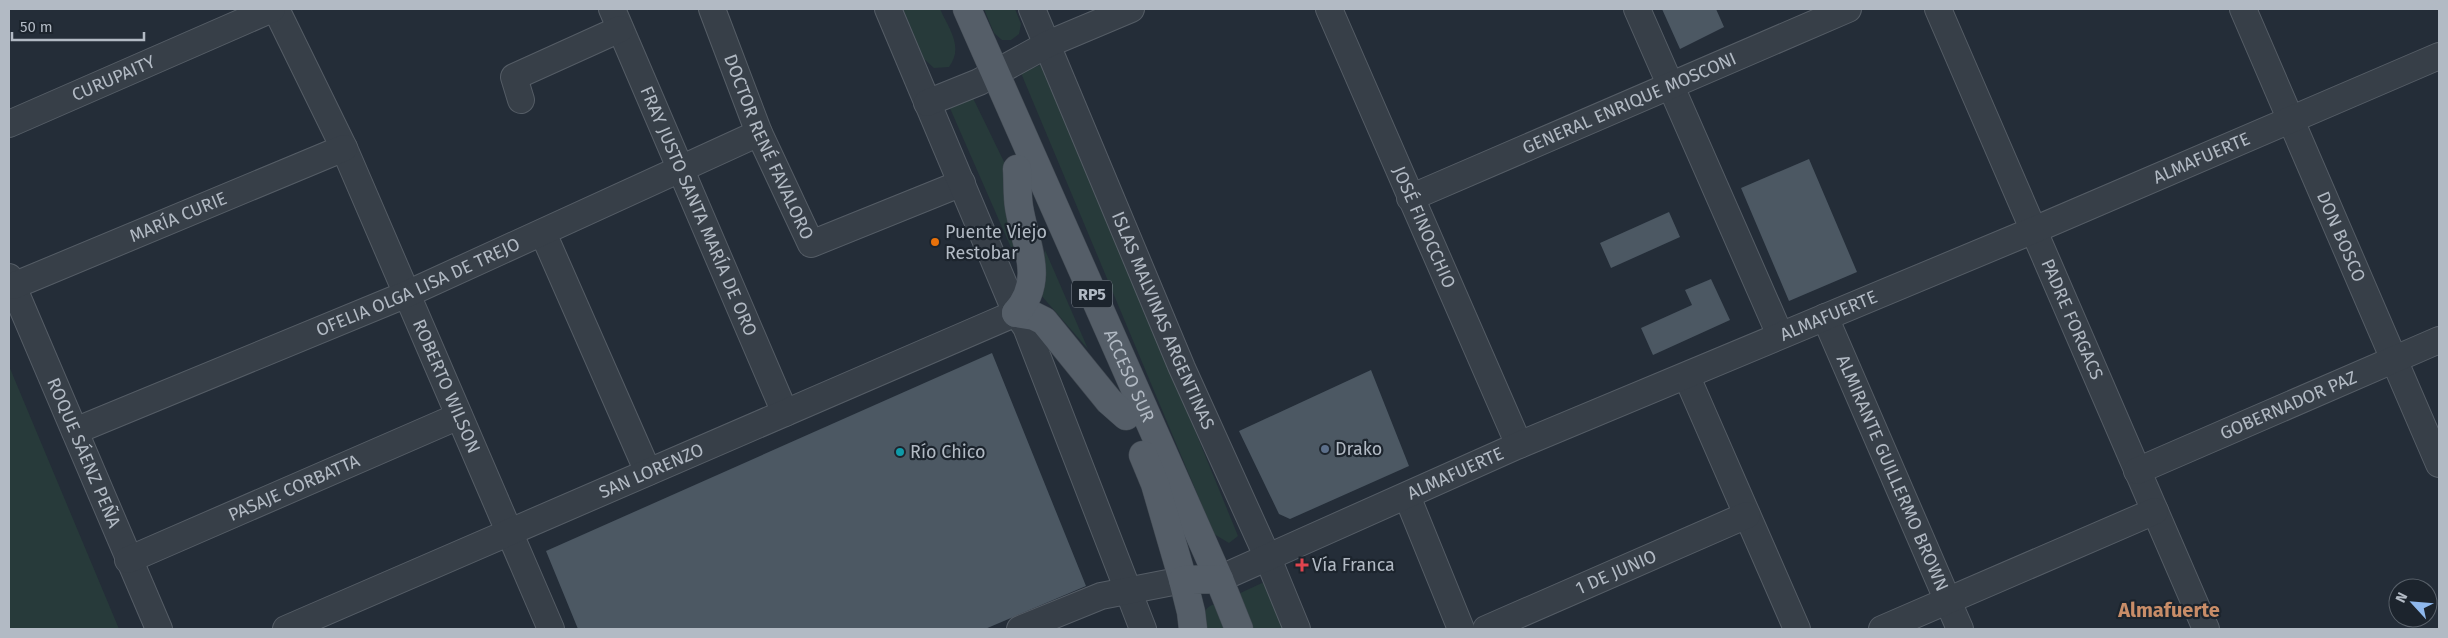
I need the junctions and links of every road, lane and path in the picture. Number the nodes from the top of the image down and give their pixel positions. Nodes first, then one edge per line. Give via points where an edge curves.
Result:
1 (272, 9) edge
2 (276, 9) edge
3 (712, 9) edge
4 (888, 9) edge
5 (948, 9) edge
6 (967, 9) edge
7 (1032, 9) edge
8 (1131, 9) edge
9 (1329, 9) edge
10 (1637, 9) edge
11 (1848, 9) edge
12 (1938, 9) edge
13 (2243, 9) edge
14 (616, 19) edge
15 (1048, 44) junction
16 (2439, 57) edge
17 (987, 78) junction
18 (1671, 86) junction
19 (521, 100) dead end
20 (927, 103) junction
21 (2291, 120) junction
22 (9, 124) edge
23 (759, 133) junction
24 (344, 148) junction
25 (1018, 169) junction
26 (682, 170) junction
27 (962, 183) junction
28 (1410, 198) junction
29 (2034, 230) junction
30 (542, 233) junction
31 (11, 282) edge
32 (407, 294) junction
33 (1016, 313) junction
34 (1825, 317) junction
35 (1780, 335) junction
36 (2439, 340) edge
37 (2394, 360) junction
38 (1687, 376) junction
39 (785, 413) junction
40 (460, 416) junction
41 (1126, 416) junction
42 (75, 431) junction
43 (1519, 445) junction
44 (2439, 464) edge
45 (2137, 471) junction
46 (648, 472) junction
47 (1407, 496) junction
48 (2155, 511) junction
49 (1747, 515) junction
50 (510, 532) junction
51 (1267, 556) junction
52 (128, 560) junction
53 (1219, 579) junction
54 (1183, 580) junction
55 (1128, 590) junction
56 (1948, 600) junction
57 (158, 629) edge
58 (286, 629) edge
59 (551, 629) edge
60 (1020, 629) edge
61 (1143, 629) edge
62 (1193, 629) edge
63 (1239, 629) edge
64 (1297, 629) edge
65 (1462, 629) edge
66 (1486, 629) edge
67 (1797, 629) edge
68 (1882, 629) edge
69 (1960, 629) edge
70 (2206, 629) edge

1 - 22 street, CURUPAITY
2 - 24 street, ROBERTO WILSON
3 - 23 street, DOCTOR RENÉ FAVALORO
4 - 20 street
5 - 17 main road, ACCESO SUR / RP5
6 - 17 main road, ACCESO SUR / RP5
7 - 15 street, ISLAS MALVINAS ARGENTINAS
8 - 15 street
9 - 28 street, JOSÉ FINOCCHIO
10 - 18 street
11 - 18 street, GENERAL ENRIQUE MOSCONI
12 - 29 street, PADRE FORGACS
13 - 21 street, DON BOSCO
14 - 19 street via 514,77
14 - 26 street, FRAY JUSTO SANTA MARÍA DE ORO
15 - 17 street
15 - 51 street, ISLAS MALVINAS ARGENTINAS via 1182,368
16 - 21 street, ALMAFUERTE
17 - 20 street
17 - 25 main road, ACCESO SUR / RP5
17 - 53 main road, ACCESO SUR / RP5
18 - 28 street, GENERAL ENRIQUE MOSCONI
18 - 35 street
20 - 27 street
21 - 29 street, ALMAFUERTE
21 - 37 street, DON BOSCO
23 - 26 street, OFELIA OLGA LISA DE TREJO
23 - 27 street, DOCTOR RENÉ FAVALORO via 811,244
24 - 31 street, MARÍA CURIE
24 - 32 street, ROBERTO WILSON
25 - 33 main road via 1019,207 1032,271 1027,300
25 - 41 main road, ACCESO SUR / RP5
26 - 30 street, OFELIA OLGA LISA DE TREJO
26 - 39 street, FRAY JUSTO SANTA MARÍA DE ORO
27 - 33 street
28 - 43 street, JOSÉ FINOCCHIO
29 - 34 street, ALMAFUERTE
29 - 45 street, PADRE FORGACS
30 - 32 street, OFELIA OLGA LISA DE TREJO
30 - 46 street
31 - 42 street, ROQUE SÁENZ PEÑA
32 - 40 street, ROBERTO WILSON
32 - 42 street, OFELIA OLGA LISA DE TREJO
33 - 39 street, SAN LORENZO
33 - 41 main road via 1044,321 1109,401
33 - 55 street via 1026,327
34 - 35 street, ALMAFUERTE
34 - 56 street, ALMIRANTE GUILLERMO BROWN
35 - 38 street, ALMAFUERTE
36 - 37 street, GOBERNADOR PAZ
37 - 44 street, DON BOSCO
37 - 45 street, GOBERNADOR PAZ
38 - 43 street, ALMAFUERTE
38 - 49 street
39 - 46 street, SAN LORENZO
40 - 50 street, ROBERTO WILSON
40 - 52 street, PASAJE CORBATTA
41 - 54 main road, ACCESO SUR / RP5 via 1156,484
42 - 52 street, ROQUE SÁENZ PEÑA
43 - 47 street, ALMAFUERTE
45 - 48 street, PADRE FORGACS
46 - 50 street, SAN LORENZO
47 - 51 street, ALMAFUERTE
47 - 65 street
48 - 56 street
48 - 70 street, PADRE FORGACS
49 - 66 street, 1 DE JUNIO
49 - 67 street
50 - 58 street, SAN LORENZO
50 - 59 street, ROBERTO WILSON
51 - 53 street, ALMAFUERTE
51 - 64 street, ISLAS MALVINAS ARGENTINAS
52 - 57 street, ROQUE SÁENZ PEÑA
53 - 54 main road
53 - 63 main road, RP5
54 - 55 street
54 - 62 main road, RP5
55 - 60 street via 1101,596
55 - 61 street
56 - 68 street
56 - 69 street, ALMIRANTE GUILLERMO BROWN

